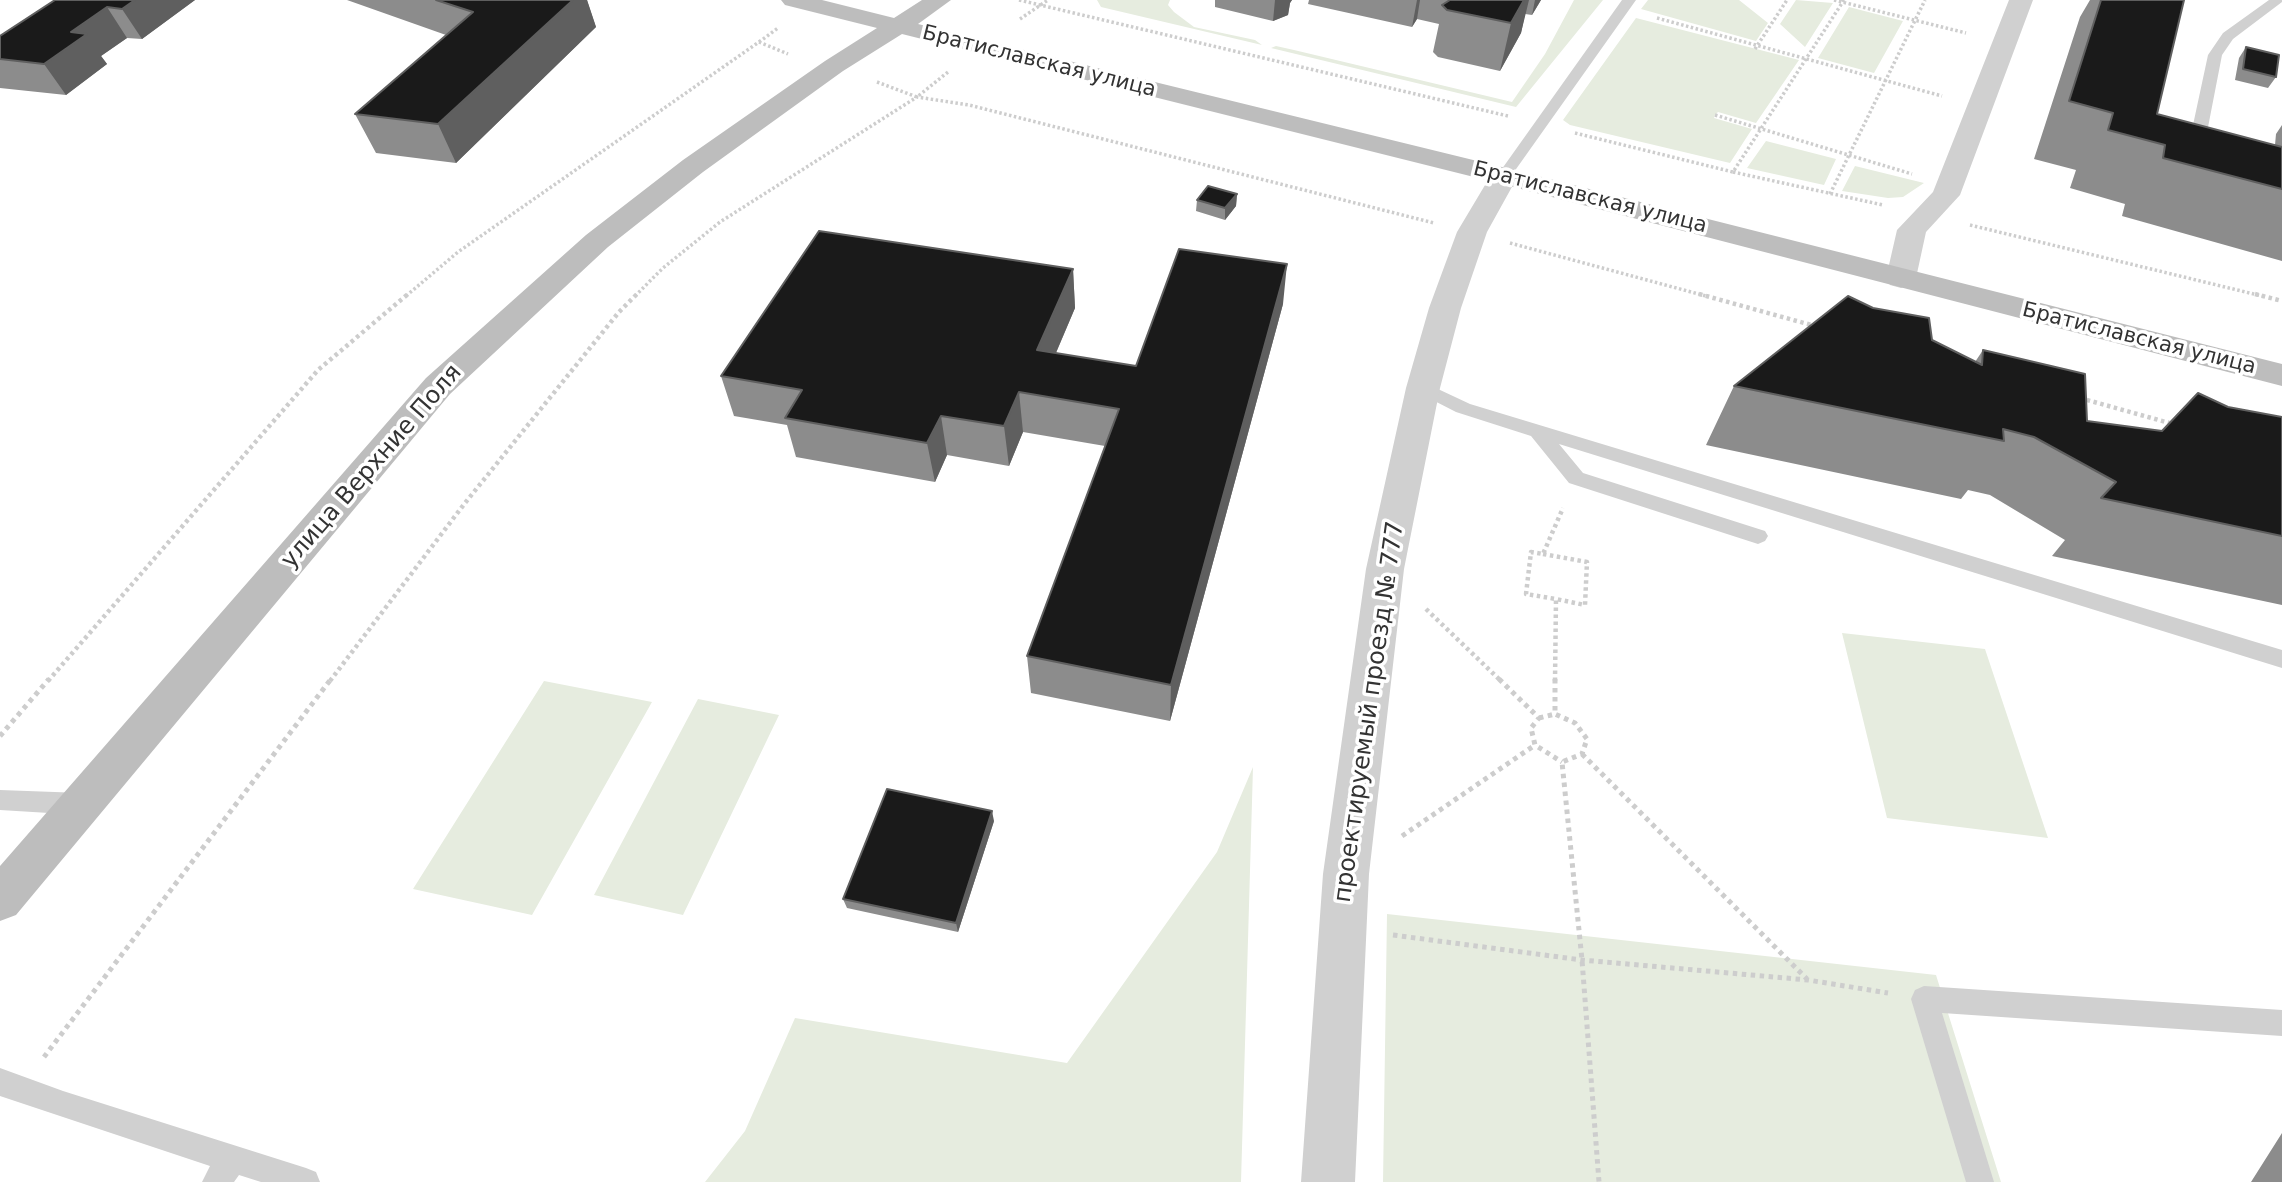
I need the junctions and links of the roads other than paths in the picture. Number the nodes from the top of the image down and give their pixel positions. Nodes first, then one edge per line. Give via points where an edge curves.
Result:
1 (793, 0) edge
2 (939, 0) edge
3 (2021, 0) edge
4 (2277, 0) edge
5 (1625, 4) edge
6 (896, 27) junction
7 (2205, 170) edge
8 (1504, 176) junction
9 (1900, 278) junction
10 (2282, 375) edge
11 (1423, 388) junction
12 (1536, 429) junction
13 (1758, 536) dead end
14 (2282, 659) edge
15 (0, 800) edge
16 (82, 804) junction
17 (0, 900) edge
18 (2282, 1023) edge
19 (11, 1086) edge
20 (225, 1170) edge
21 (306, 1182) edge
22 (1328, 1182) edge
23 (1980, 1182) edge

1 - 6 main road, Братиславская улица
2 - 6 main road, улица Верхние Поля
3 - 9 street via 1950,186 1912,230
4 - 7 lane via 2228,36 2215,55 2192,167
5 - 8 lane
6 - 8 main road, Братиславская улица
6 - 16 main road, улица Верхние Поля via 693,166 597,241 438,386
8 - 9 main road, Братиславская улица
8 - 11 street, проектируемый проезд № 777 via 1472,232
9 - 10 main road, Братиславская улица
11 - 12 lane via 1463,408
11 - 22 street, проектируемый проезд № 777 via 1385,569 1346,874
12 - 13 lane via 1576,478
12 - 14 lane
15 - 16 lane
16 - 17 main road, улица Верхние Поля
18 - 23 lane via 1924,999
19 - 20 lane
20 - 21 lane

